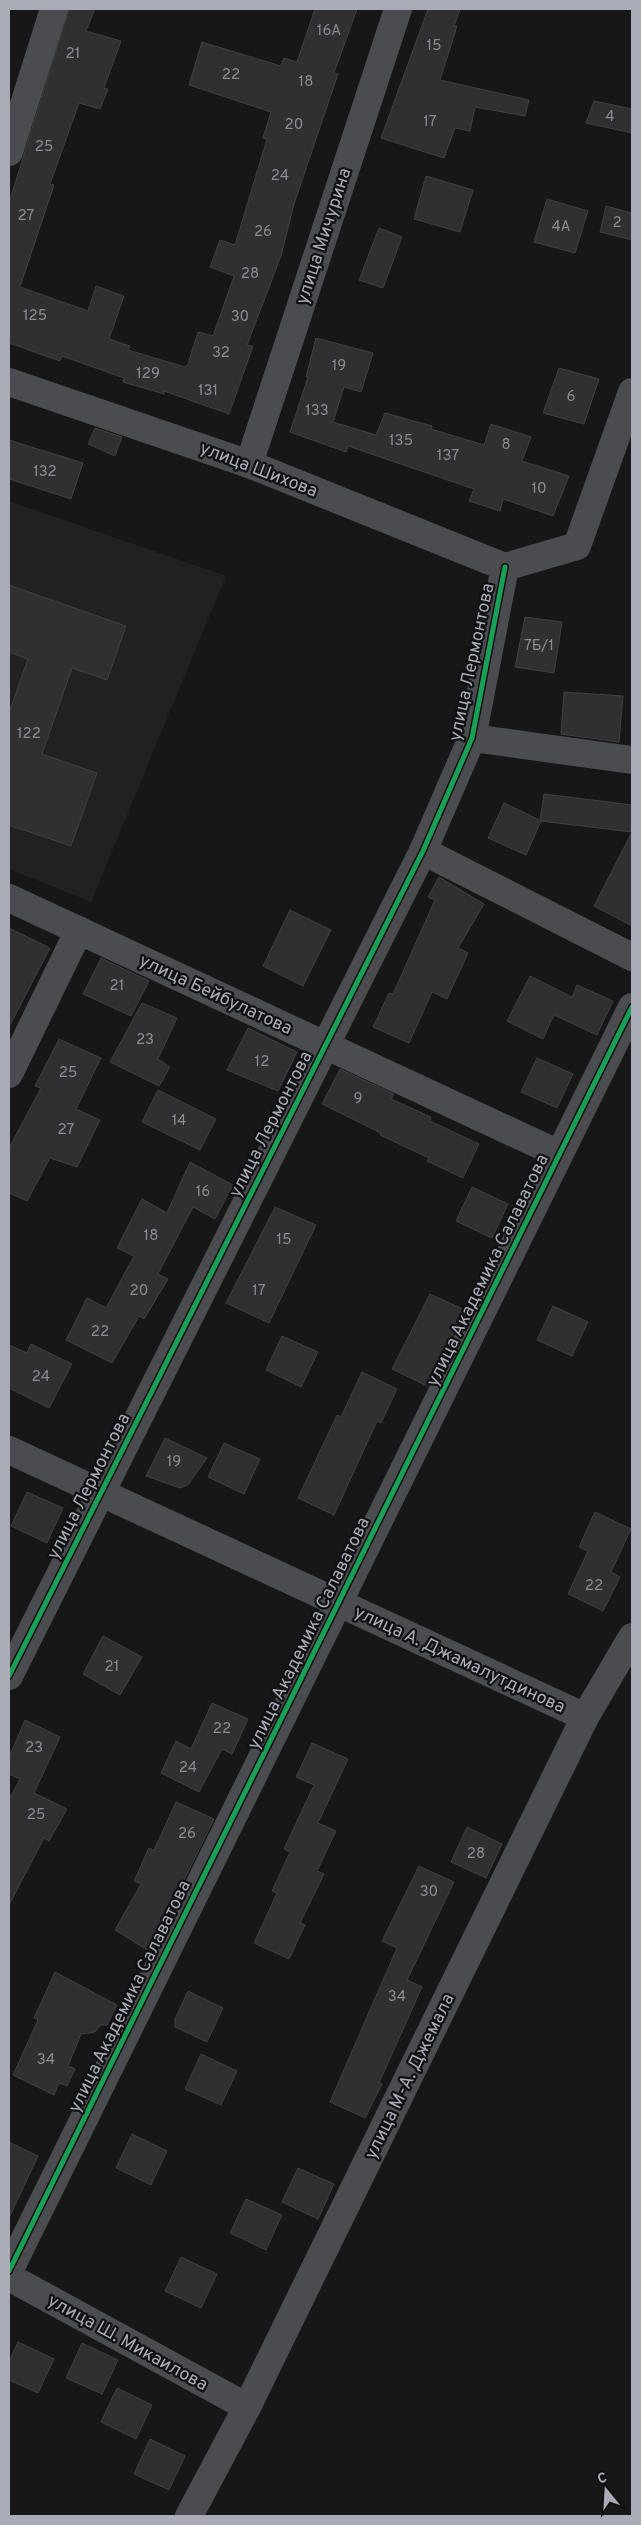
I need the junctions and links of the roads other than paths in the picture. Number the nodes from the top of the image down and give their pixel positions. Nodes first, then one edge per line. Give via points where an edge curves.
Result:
1 (54, 9) edge
2 (398, 9) edge
3 (9, 152) edge
4 (9, 382) edge
5 (632, 392) edge
6 (249, 464) junction
7 (505, 567) junction
8 (472, 738) junction
9 (632, 760) edge
10 (423, 851) junction
11 (9, 898) edge
12 (80, 930) junction
13 (632, 957) edge
14 (632, 1007) edge
15 (325, 1045) junction
16 (9, 1074) edge
17 (559, 1154) junction
18 (9, 1450) edge
19 (100, 1491) junction
20 (338, 1602) junction
21 (632, 1637) edge
22 (9, 1676) edge
23 (585, 1717) junction
24 (9, 2271) edge
25 (9, 2277) edge
26 (247, 2407) junction
27 (188, 2516) edge

1 - 3 street
2 - 6 street, улица Мичурина
4 - 6 street, улица Шихова
5 - 7 street, улица Лермонтова via 577,546
6 - 7 street, улица Шихова
7 - 8 street, улица Лермонтова
8 - 9 street
8 - 10 street, улица Лермонтова
10 - 13 street
10 - 15 street, улица Лермонтова
11 - 12 street, улица Бейбулатова
12 - 15 street, улица Бейбулатова
12 - 16 street
14 - 17 street, улица Академика Салаватова
15 - 17 street, улица Бейбулатова
15 - 19 street, улица Лермонтова
17 - 20 street, улица Академика Салаватова
18 - 19 street, улица А. Джамалутдинова
19 - 20 street, улица А. Джамалутдинова
19 - 22 street, улица Лермонтова
20 - 23 street, улица А. Джамалутдинова
20 - 24 street, улица Академика Салаватова
21 - 23 street, улица М-А. Джемала
23 - 26 street, улица М-А. Джемала
25 - 26 street, улица Ш. Микаилова
26 - 27 street, улица М-А. Джемала

